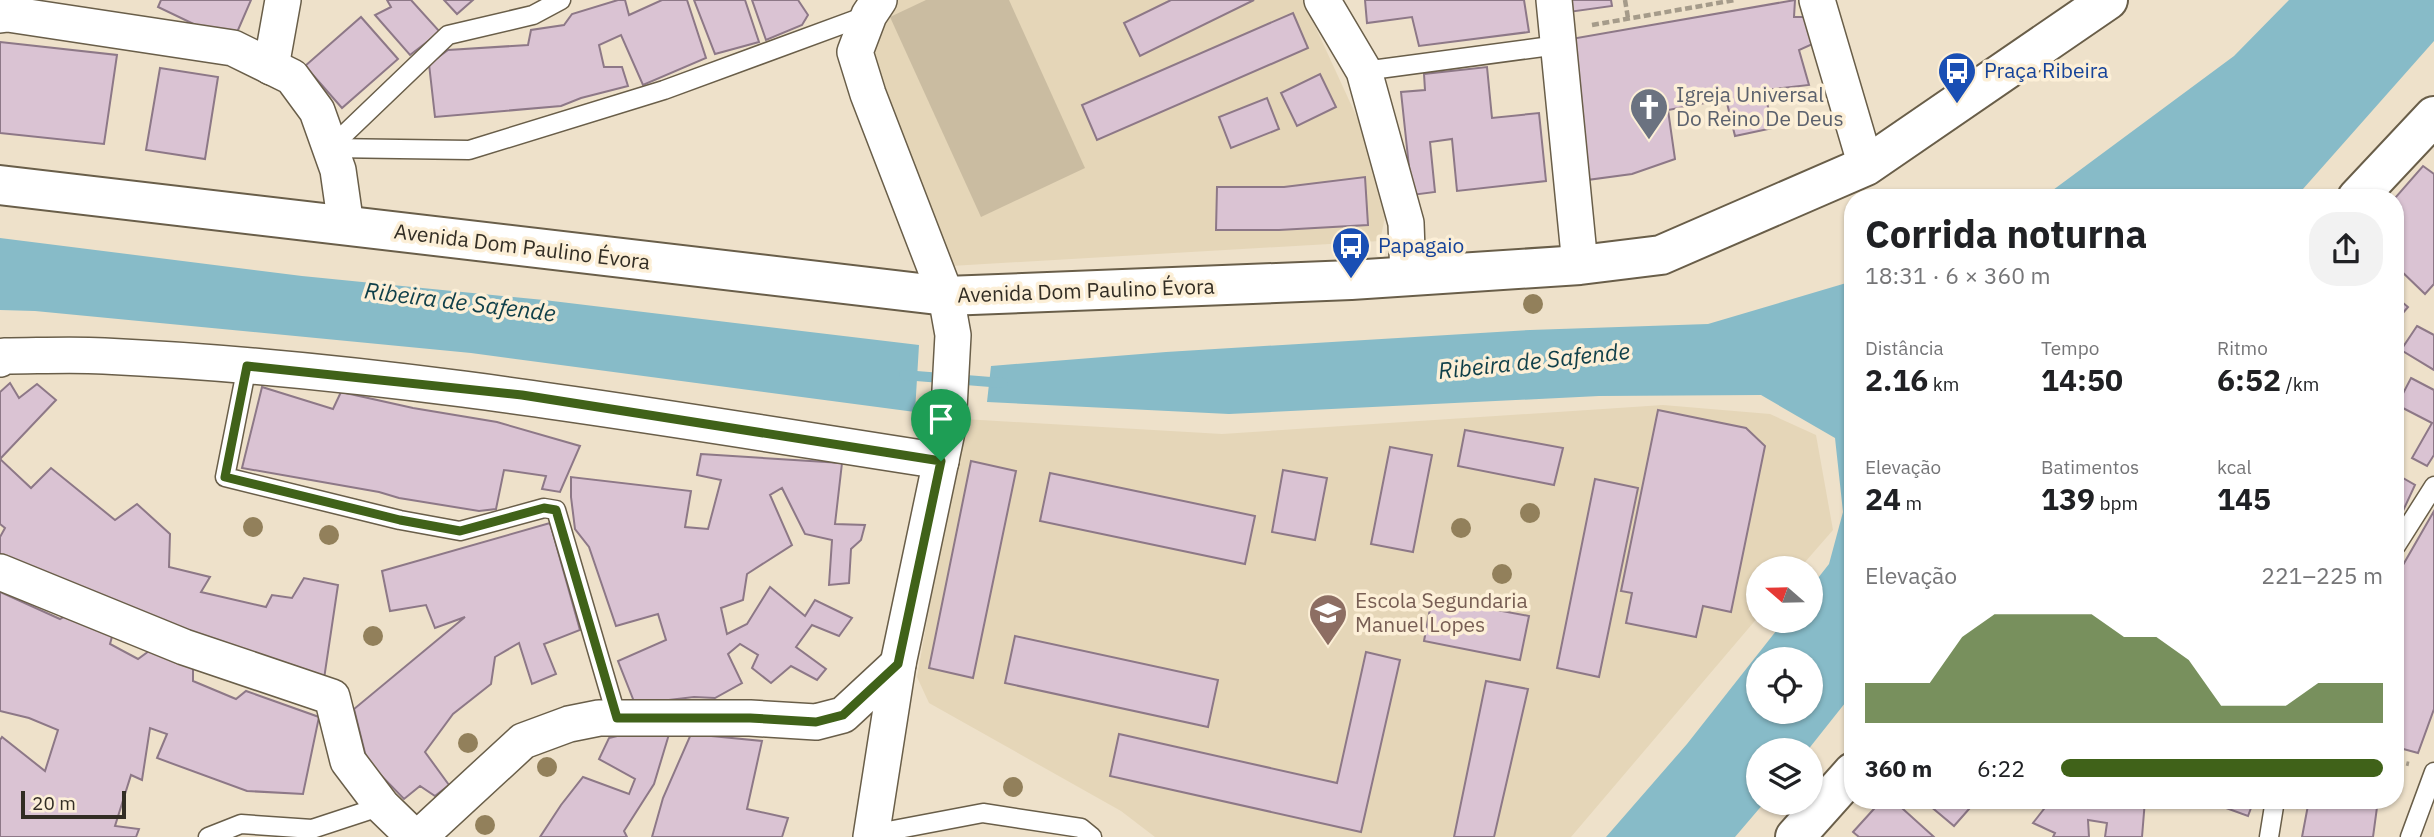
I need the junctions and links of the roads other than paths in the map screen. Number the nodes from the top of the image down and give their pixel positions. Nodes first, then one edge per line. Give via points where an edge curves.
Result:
1 (284, 0) edge
2 (561, 0) edge
3 (1322, 0) edge
4 (1817, 0) edge
5 (2108, 0) edge
6 (874, 7) edge
7 (0, 15) edge
8 (1556, 25) edge
9 (271, 67) junction
10 (1364, 71) junction
11 (2434, 116) edge
12 (330, 148) junction
13 (1866, 166) junction
14 (0, 185) edge
15 (2365, 189) edge
16 (346, 226) junction
17 (1580, 265) junction
18 (1408, 277) junction
19 (946, 296) junction
20 (1, 357) edge
21 (247, 366) junction
22 (941, 461) junction
23 (2434, 486) edge
24 (2404, 533) edge
25 (0, 572) edge
26 (898, 664) junction
27 (617, 718) junction
28 (2434, 772) edge
29 (1844, 782) edge
30 (382, 806) junction
31 (2274, 809) edge
32 (871, 836) edge
33 (208, 837) edge
34 (417, 837) edge
35 (1092, 837) edge
36 (1795, 837) edge
37 (2269, 837) edge
38 (2410, 837) edge

1 - 9 street
2 - 12 lane via 533,15 448,35
3 - 10 street
4 - 13 street
5 - 13 main road, Avenida Dom Paulino Évora
6 - 12 lane via 664,90 470,150
6 - 19 street via 855,52
7 - 9 street via 233,48
8 - 10 lane
8 - 17 street
9 - 12 street via 292,77 317,111
10 - 18 street via 1406,223
11 - 15 main road
12 - 16 street
13 - 17 main road, Avenida Dom Paulino Évora via 1661,255
14 - 16 main road, Avenida Dom Paulino Évora
16 - 19 main road, Avenida Dom Paulino Évora
17 - 18 main road, Avenida Dom Paulino Évora
18 - 19 main road, Avenida Dom Paulino Évora
19 - 22 street via 953,335 948,427
20 - 21 street via 103,356
21 - 22 street via 522,395
21 - 27 lane via 225,477 460,531 544,508 556,510
22 - 26 street
23 - 24 lane
25 - 30 street via 184,647 332,697 348,761
26 - 27 street via 843,715 816,722
26 - 32 street
27 - 34 street via 569,724 523,741
28 - 38 lane
29 - 36 main road
30 - 33 lane via 312,829 241,824
30 - 34 street
31 - 37 lane
32 - 35 lane via 983,813 1081,828

